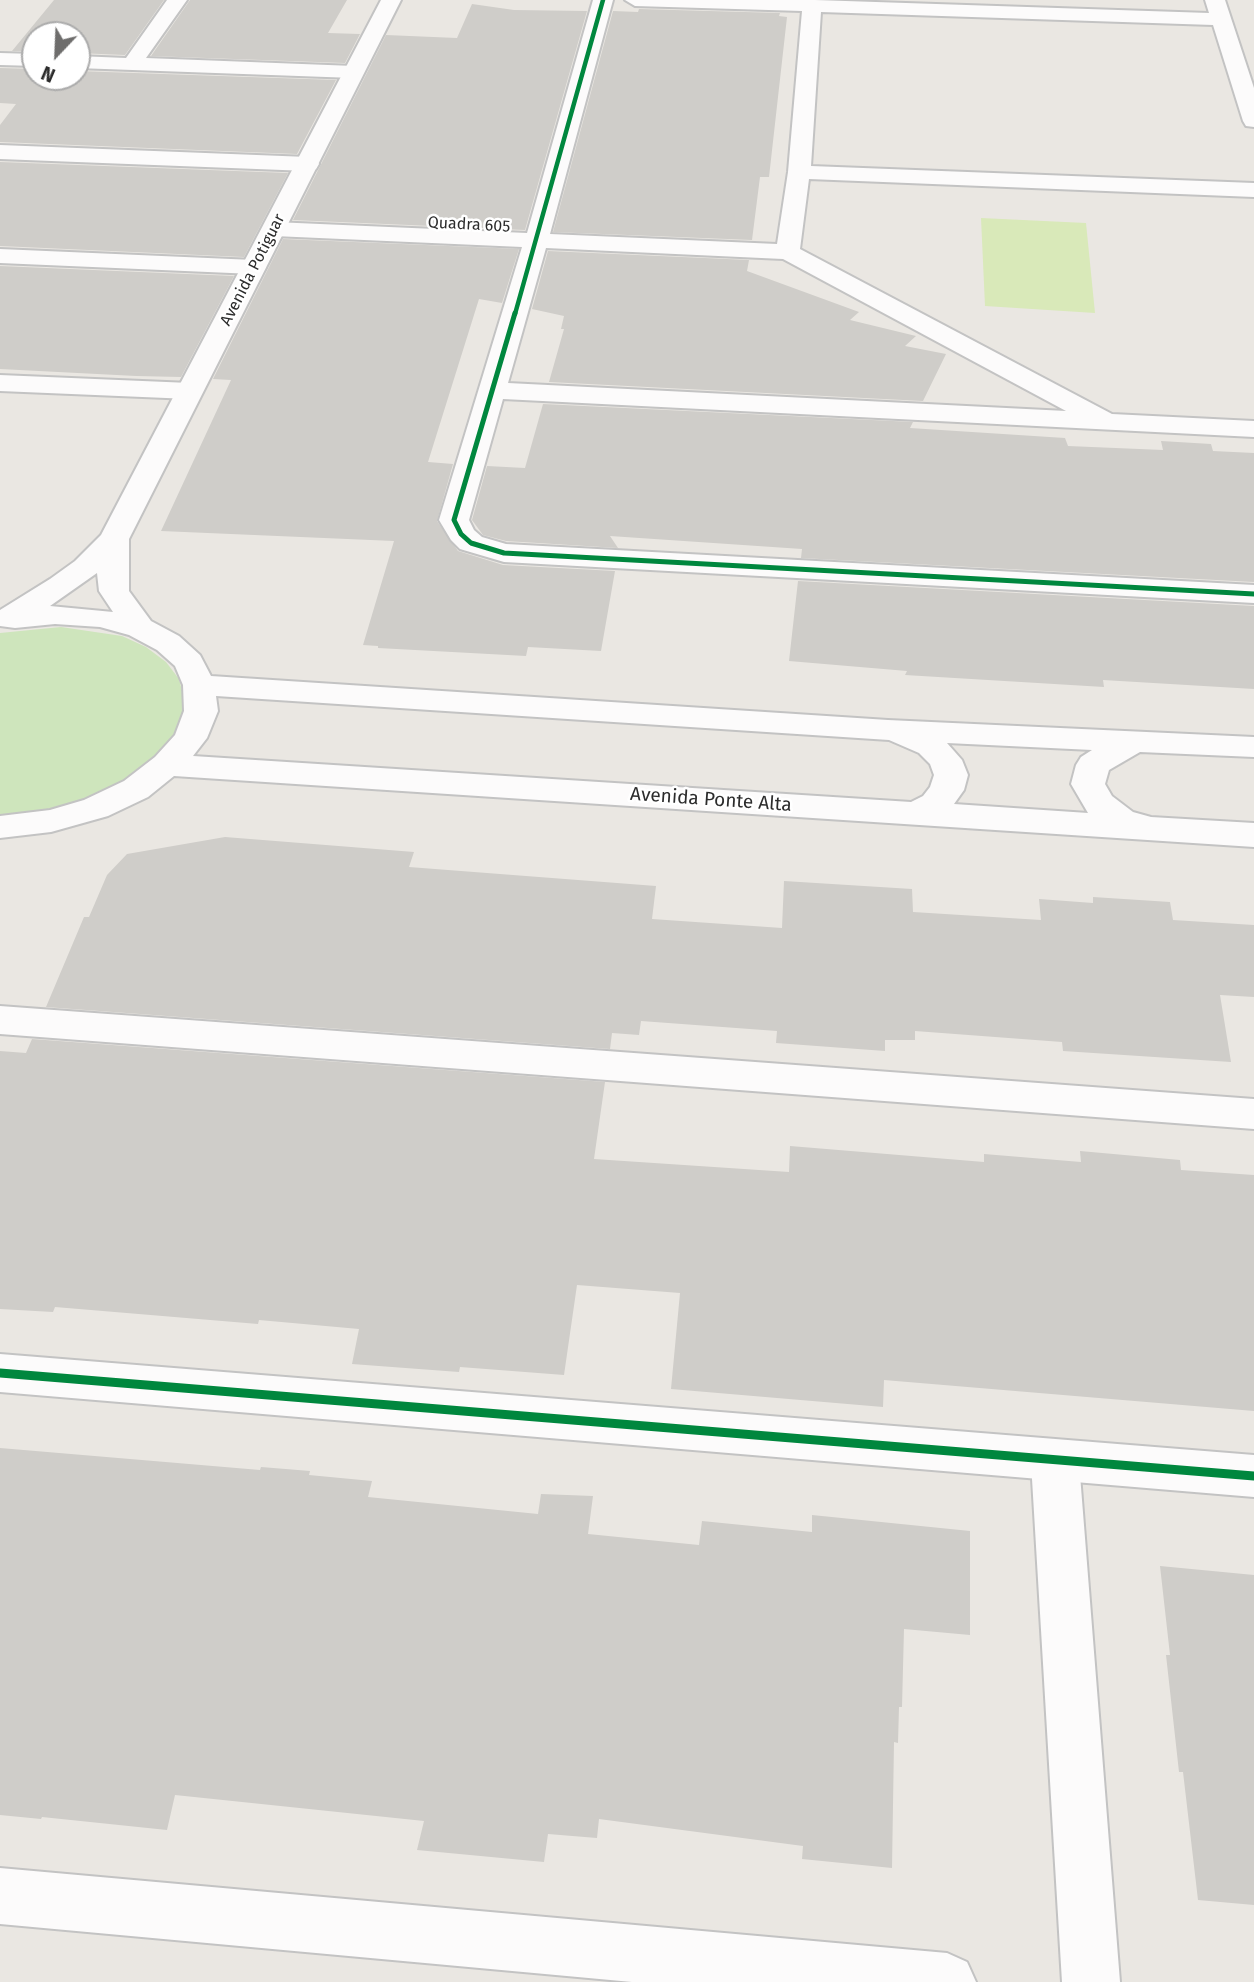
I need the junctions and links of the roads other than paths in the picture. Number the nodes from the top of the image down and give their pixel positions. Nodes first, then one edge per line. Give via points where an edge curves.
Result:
1 (177, 0) edge
2 (391, 0) edge
3 (603, 0) edge
4 (635, 0) edge
5 (812, 6) junction
6 (1014, 6) edge
7 (1218, 10) edge
8 (0, 59) edge
9 (21, 60) edge
10 (91, 63) edge
11 (132, 64) junction
12 (354, 72) junction
13 (1250, 99) edge
14 (1254, 121) edge
15 (0, 152) edge
16 (307, 164) junction
17 (799, 172) junction
18 (1254, 190) edge
19 (274, 229) junction
20 (536, 242) junction
21 (788, 252) junction
22 (0, 256) edge
23 (254, 267) junction
24 (0, 383) edge
25 (493, 390) junction
26 (191, 391) junction
27 (1106, 422) junction
28 (1254, 429) edge
29 (114, 540) junction
30 (1254, 594) edge
31 (4, 620) edge
32 (140, 628) junction
33 (200, 685) junction
34 (888, 730) junction
35 (1139, 740) junction
36 (1254, 747) edge
37 (167, 765) junction
38 (916, 813) junction
39 (51, 821) junction
40 (0, 827) edge
41 (1152, 828) junction
42 (1254, 835) edge
43 (0, 858) edge
44 (0, 1020) edge
45 (1254, 1114) edge
46 (0, 1373) edge
47 (1055, 1462) junction
48 (1254, 1476) edge
49 (0, 1896) edge
50 (947, 1982) edge
51 (1091, 1982) edge

1 - 11 street
2 - 12 street, Avenida Potiguar
3 - 20 street
4 - 5 street
5 - 6 street
5 - 17 street
6 - 7 street
7 - 13 street
8 - 9 street
10 - 11 street
11 - 12 street
12 - 16 street, Avenida Potiguar
13 - 14 street
15 - 16 street
16 - 19 street, Avenida Potiguar
17 - 18 street
17 - 21 street
19 - 20 street, Quadra 605
19 - 23 street, Avenida Potiguar
20 - 21 street, Quadra 605
20 - 25 street
21 - 27 street
22 - 23 street
23 - 26 street, Avenida Potiguar
24 - 26 street
25 - 27 street
25 - 30 street via 454,520 471,542 504,553
26 - 29 street, Avenida Potiguar
27 - 28 street
29 - 31 street, Avenida Potiguar via 61,586
29 - 32 street, Avenida Potiguar via 114,591
31 - 32 street, Avenida Potiguar via 55,615 100,618
32 - 33 street, Avenida Potiguar via 168,643 189,662
33 - 34 street
33 - 37 street via 201,712 190,738
34 - 35 street
34 - 38 street via 931,746 945,760 951,775 947,790 935,804
35 - 36 street
35 - 41 street via 1093,765 1088,784 1098,803 1121,820
37 - 38 street, Avenida Ponte Alta
37 - 39 street via 136,789 96,808
38 - 41 street, Avenida Ponte Alta
39 - 40 street
39 - 43 street
41 - 42 street, Avenida Ponte Alta
44 - 45 street
46 - 47 street
47 - 48 street
47 - 51 street
49 - 50 street

